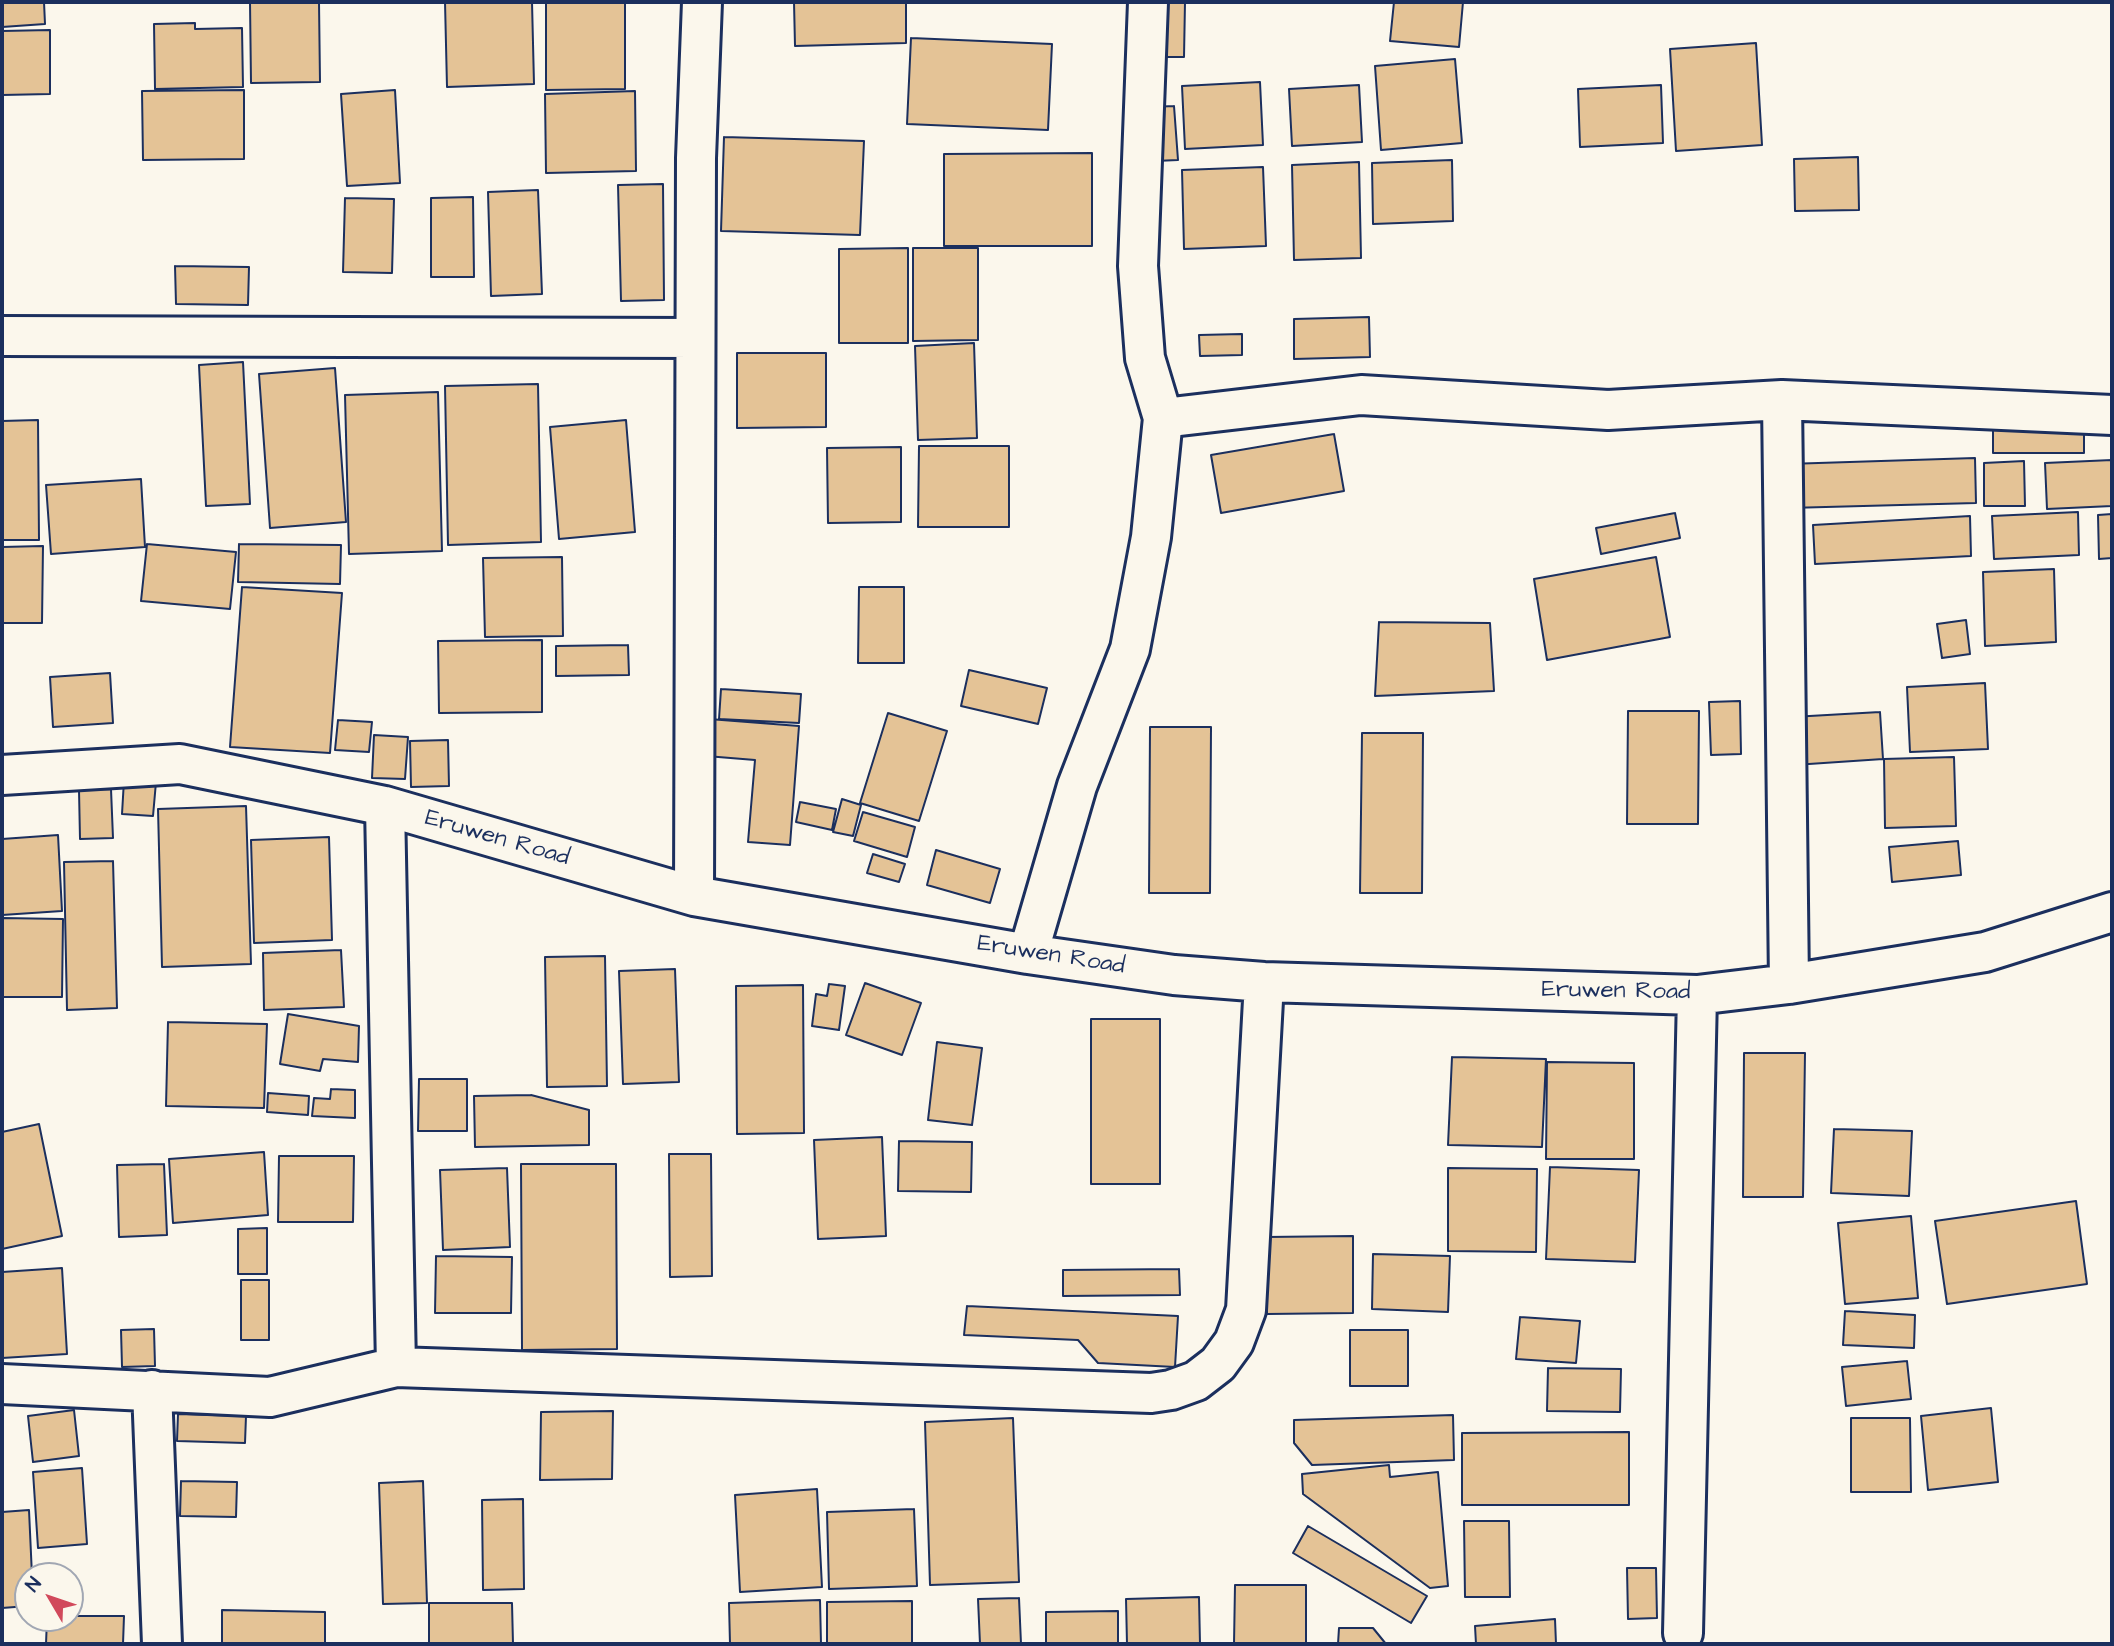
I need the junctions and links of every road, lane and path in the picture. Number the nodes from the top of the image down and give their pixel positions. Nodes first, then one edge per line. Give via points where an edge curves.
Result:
1 (702, 2) edge
2 (1148, 2) edge
3 (2, 336) edge
4 (695, 338) junction
5 (1782, 400) junction
6 (2112, 415) edge
7 (1163, 418) junction
8 (2, 775) edge
9 (385, 806) junction
10 (694, 897) junction
11 (2112, 912) edge
12 (1028, 954) junction
13 (1264, 982) junction
14 (1789, 984) junction
15 (1697, 995) junction
16 (396, 1367) junction
17 (2, 1384) edge
18 (152, 1390) junction
19 (1683, 1633) dead end
20 (162, 1644) edge

1 - 4 street
2 - 7 street via 1138,267 1145,358
3 - 4 street
4 - 10 street
5 - 6 street
5 - 7 street via 1608,410 1361,395
5 - 14 street
7 - 12 street via 1151,537 1130,649 1077,786
8 - 9 street, Eruwen Road via 180,764
9 - 10 street, Eruwen Road
9 - 16 street
10 - 12 street, Eruwen Road
11 - 14 street, Eruwen Road via 1985,952
12 - 13 street, Eruwen Road via 1174,975
13 - 15 street, Eruwen Road
13 - 16 street via 1246,1310 1234,1342 1218,1364 1196,1381 1151,1393
14 - 15 street, Eruwen Road
15 - 19 street
16 - 18 street via 270,1397
17 - 18 street
18 - 20 street

